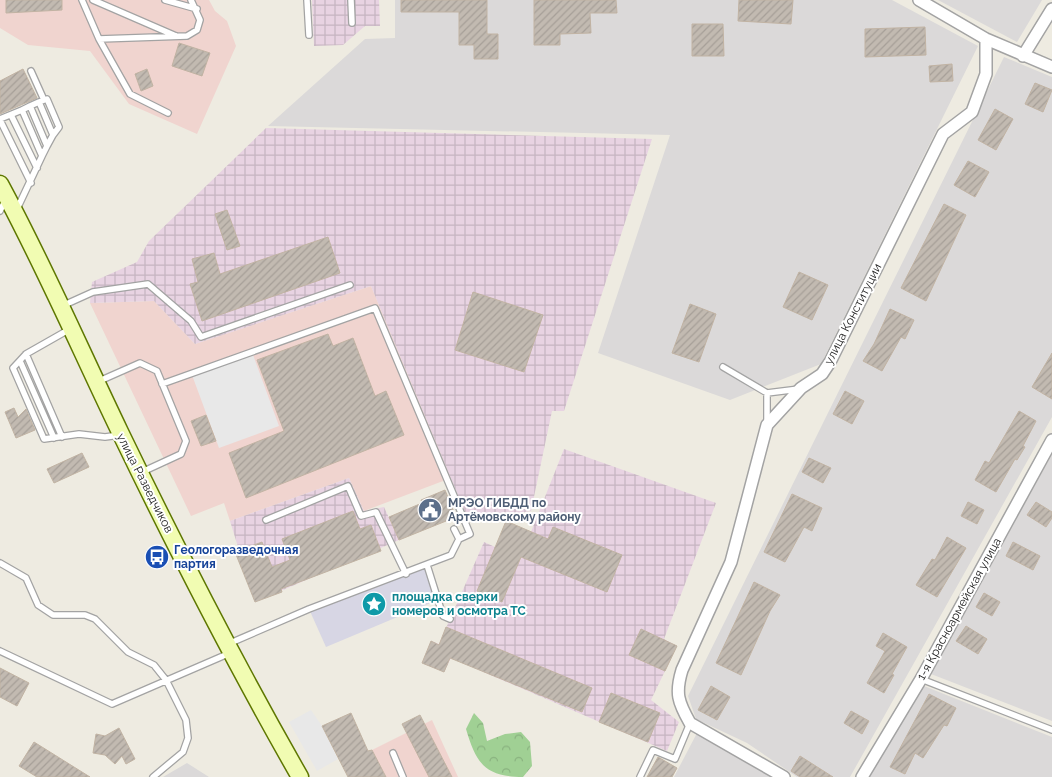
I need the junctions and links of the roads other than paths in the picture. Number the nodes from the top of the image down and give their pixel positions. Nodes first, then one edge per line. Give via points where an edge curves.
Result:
1 (82, 0) edge
2 (94, 0) edge
3 (165, 0) edge
4 (191, 0) edge
5 (307, 0) edge
6 (351, 0) edge
7 (919, 0) edge
8 (174, 2) edge
9 (1052, 8) edge
10 (197, 9) junction
11 (352, 23) dead end
12 (309, 35) dead end
13 (178, 37) junction
14 (98, 39) junction
15 (986, 39) junction
16 (1023, 56) junction
17 (1052, 67) edge
18 (31, 71) dead end
19 (42, 101) junction
20 (30, 106) junction
21 (22, 110) junction
22 (168, 113) dead end
23 (11, 115) junction
24 (0, 120) edge
25 (47, 146) junction
26 (42, 156) junction
27 (37, 168) junction
28 (30, 183) junction
29 (6, 201) edge
30 (350, 285) dead end
31 (62, 306) junction
32 (72, 328) junction
33 (26, 354) junction
34 (20, 361) junction
35 (723, 367) dead end
36 (96, 382) junction
37 (162, 384) junction
38 (801, 388) junction
39 (767, 393) junction
40 (767, 424) junction
41 (121, 435) junction
42 (62, 437) junction
43 (54, 438) junction
44 (1052, 440) edge
45 (140, 473) junction
46 (266, 520) dead end
47 (454, 529) dead end
48 (459, 540) junction
49 (0, 563) edge
50 (427, 565) junction
51 (406, 574) junction
52 (450, 619) dead end
53 (230, 648) junction
54 (0, 651) edge
55 (921, 679) junction
56 (166, 680) junction
57 (690, 723) junction
58 (1052, 730) edge
59 (393, 752) dead end
60 (153, 777) edge
61 (300, 777) edge
62 (403, 777) edge
63 (640, 777) edge
64 (784, 777) edge
65 (862, 777) edge

1 - 14 lane
2 - 13 lane
3 - 8 lane
4 - 10 lane
5 - 12 lane
6 - 11 lane
7 - 15 street
8 - 10 lane
9 - 16 street
10 - 13 lane via 200,20 197,30
13 - 14 lane
14 - 22 lane via 130,94
15 - 16 street
15 - 38 street, улица Конституции via 986,74 972,112 943,134 830,362 822,374
16 - 17 street
18 - 19 lane
19 - 20 lane
19 - 25 lane via 53,135
20 - 21 lane
20 - 25 lane
21 - 23 lane
21 - 26 lane
23 - 24 lane
23 - 27 lane
24 - 28 lane
25 - 26 lane
26 - 27 lane
27 - 28 lane
28 - 29 lane
29 - 31 main road, улица Разведчиков
30 - 31 lane via 201,336 191,321 148,284 93,292
31 - 32 main road, улица Разведчиков
32 - 33 lane
32 - 36 main road, улица Разведчиков
33 - 34 lane
33 - 42 lane
34 - 43 lane
34 - 43 lane via 13,368 24,394 44,439
35 - 39 lane
36 - 37 lane via 140,363 157,371
36 - 41 main road, улица Разведчиков
37 - 45 lane via 186,441 181,454
37 - 48 lane via 374,308 470,534
38 - 39 lane
38 - 40 street, улица Конституции
39 - 40 lane
40 - 57 street, улица Конституции via 730,562 676,688
41 - 42 lane
41 - 45 main road, улица Разведчиков
42 - 43 lane
44 - 55 street, 1-я Красноармейская улица
45 - 53 main road, улица Разведчиков
46 - 51 lane via 348,486 362,516 376,512
47 - 48 lane
48 - 50 lane via 451,555
49 - 56 lane via 26,578 38,605 53,615 85,615 95,619 128,652 154,666
50 - 51 lane
50 - 52 lane via 443,616
51 - 53 lane via 309,609
53 - 56 lane
53 - 61 main road, улица Разведчиков
54 - 56 lane via 112,704
55 - 58 lane
55 - 65 street, 1-я Красноармейская улица
56 - 60 lane via 186,720 188,738 183,752
57 - 63 lane via 675,759 653,750
57 - 64 street
59 - 62 lane

